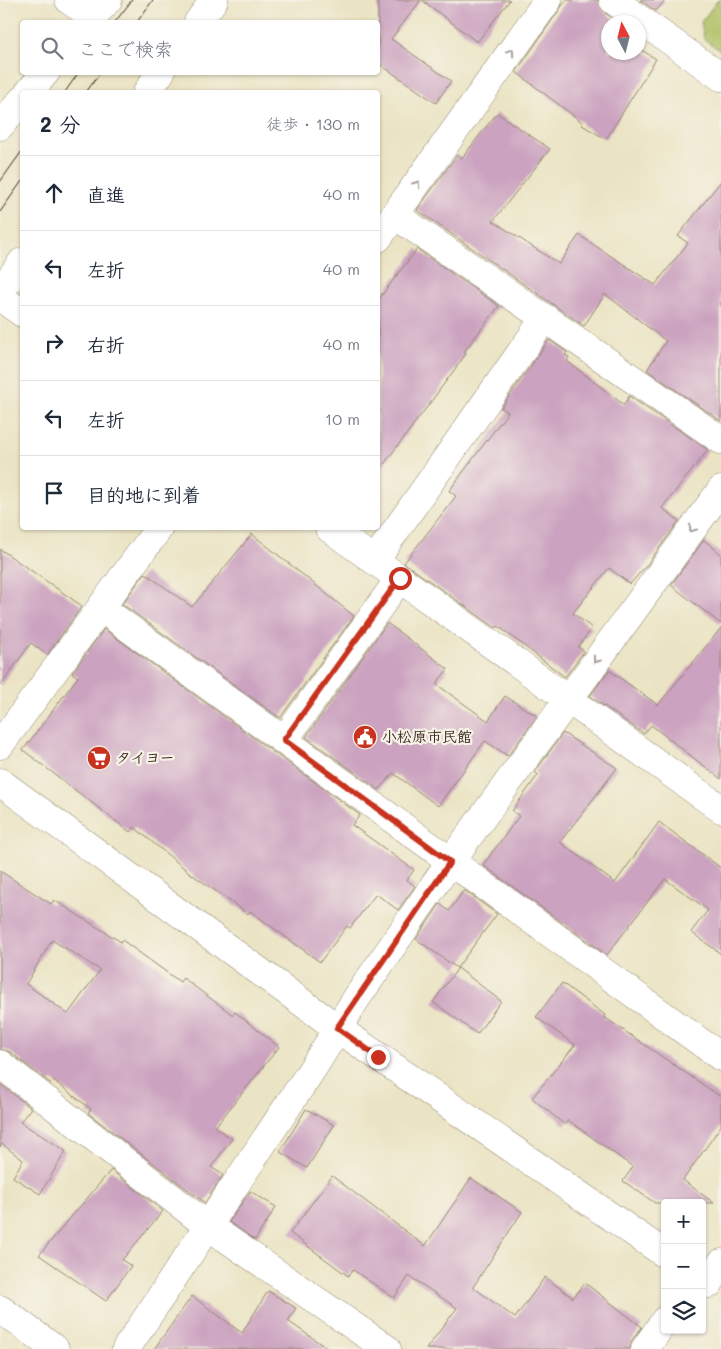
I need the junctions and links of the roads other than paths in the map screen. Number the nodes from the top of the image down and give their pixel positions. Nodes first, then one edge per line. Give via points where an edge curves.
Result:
1 (69, 0) edge
2 (214, 0) edge
3 (548, 0) edge
4 (613, 0) edge
5 (96, 13) edge
6 (199, 20) edge
7 (43, 75) edge
8 (159, 75) edge
9 (721, 77) edge
10 (31, 90) edge
11 (148, 90) edge
12 (20, 102) edge
13 (0, 126) edge
14 (395, 215) junction
15 (380, 235) edge
16 (20, 265) edge
17 (0, 292) edge
18 (0, 297) edge
19 (20, 312) edge
20 (545, 318) junction
21 (721, 440) edge
22 (720, 494) edge
23 (158, 530) edge
24 (332, 530) edge
25 (375, 560) junction
26 (400, 578) junction
27 (101, 608) junction
28 (568, 697) junction
29 (284, 740) junction
30 (0, 746) edge
31 (0, 782) edge
32 (721, 809) edge
33 (450, 862) junction
34 (337, 1028) junction
35 (721, 1057) edge
36 (0, 1064) edge
37 (208, 1226) junction
38 (661, 1251) edge
39 (0, 1309) edge
40 (661, 1326) edge
41 (55, 1349) edge
42 (126, 1349) edge
43 (387, 1349) edge
44 (645, 1349) edge

1 - 5 main road
2 - 6 main road
14 -> 3 main road
4 - 9 main road
7 - 10 main road
8 - 11 main road
12 - 13 main road
14 - 15 main road
14 - 20 main road
16 - 17 main road
18 - 19 main road
20 - 21 main road
20 - 25 main road
22 -> 28 main road
23 - 27 main road
24 - 25 main road
25 - 26 main road
26 - 28 main road
26 - 29 main road
27 - 29 main road
27 - 30 main road
28 - 32 main road
28 - 33 main road
29 - 33 main road
31 - 34 main road
33 - 34 main road
33 - 35 main road
34 - 37 main road
34 - 38 main road
36 - 37 main road
37 - 42 main road
37 - 43 main road
39 - 41 main road
40 - 44 main road

